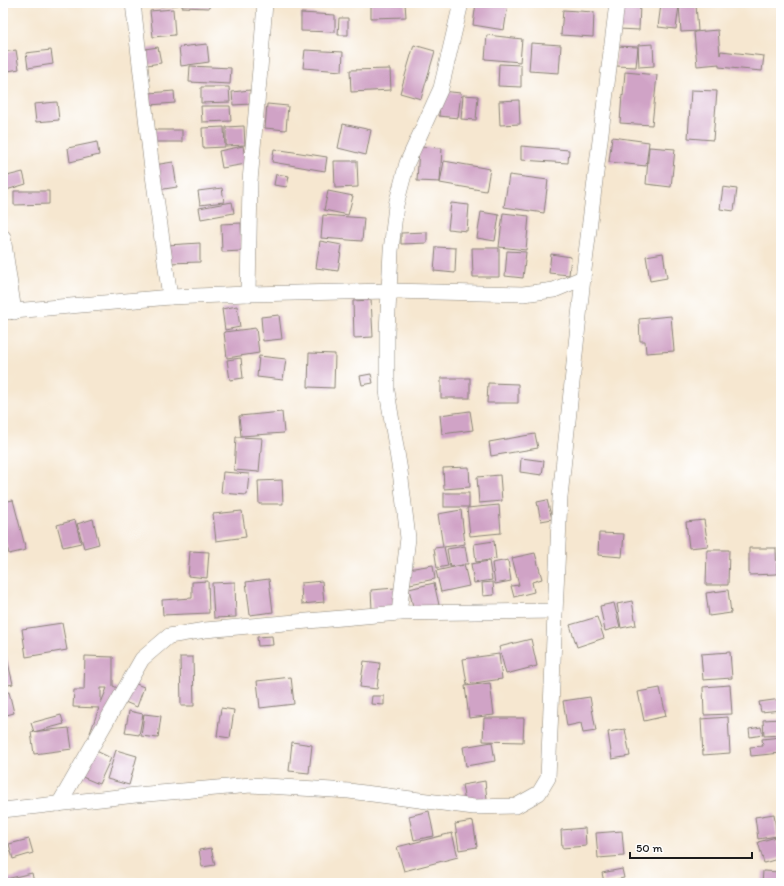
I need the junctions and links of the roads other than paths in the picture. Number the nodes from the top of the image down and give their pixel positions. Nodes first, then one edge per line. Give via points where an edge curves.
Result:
1 (133, 3) edge
2 (265, 3) edge
3 (461, 3) edge
4 (617, 3) edge
5 (3, 237) edge
6 (583, 278) junction
7 (389, 291) junction
8 (248, 294) junction
9 (170, 297) junction
10 (8, 312) edge
11 (555, 610) junction
12 (399, 613) junction
13 (59, 804) junction
14 (3, 810) edge

1 - 9 street
2 - 8 street via 250,181
3 - 7 street via 441,88 408,163 396,205
4 - 6 street
5 - 10 street
6 - 7 street via 554,290 523,294
6 - 11 street via 560,497
7 - 8 street
7 - 12 street via 387,391 408,538
8 - 9 street
9 - 10 street
11 - 12 street
11 - 13 street via 548,778 539,793 516,806 474,807 349,791 251,786
12 - 13 street via 169,636 142,659
13 - 14 street

